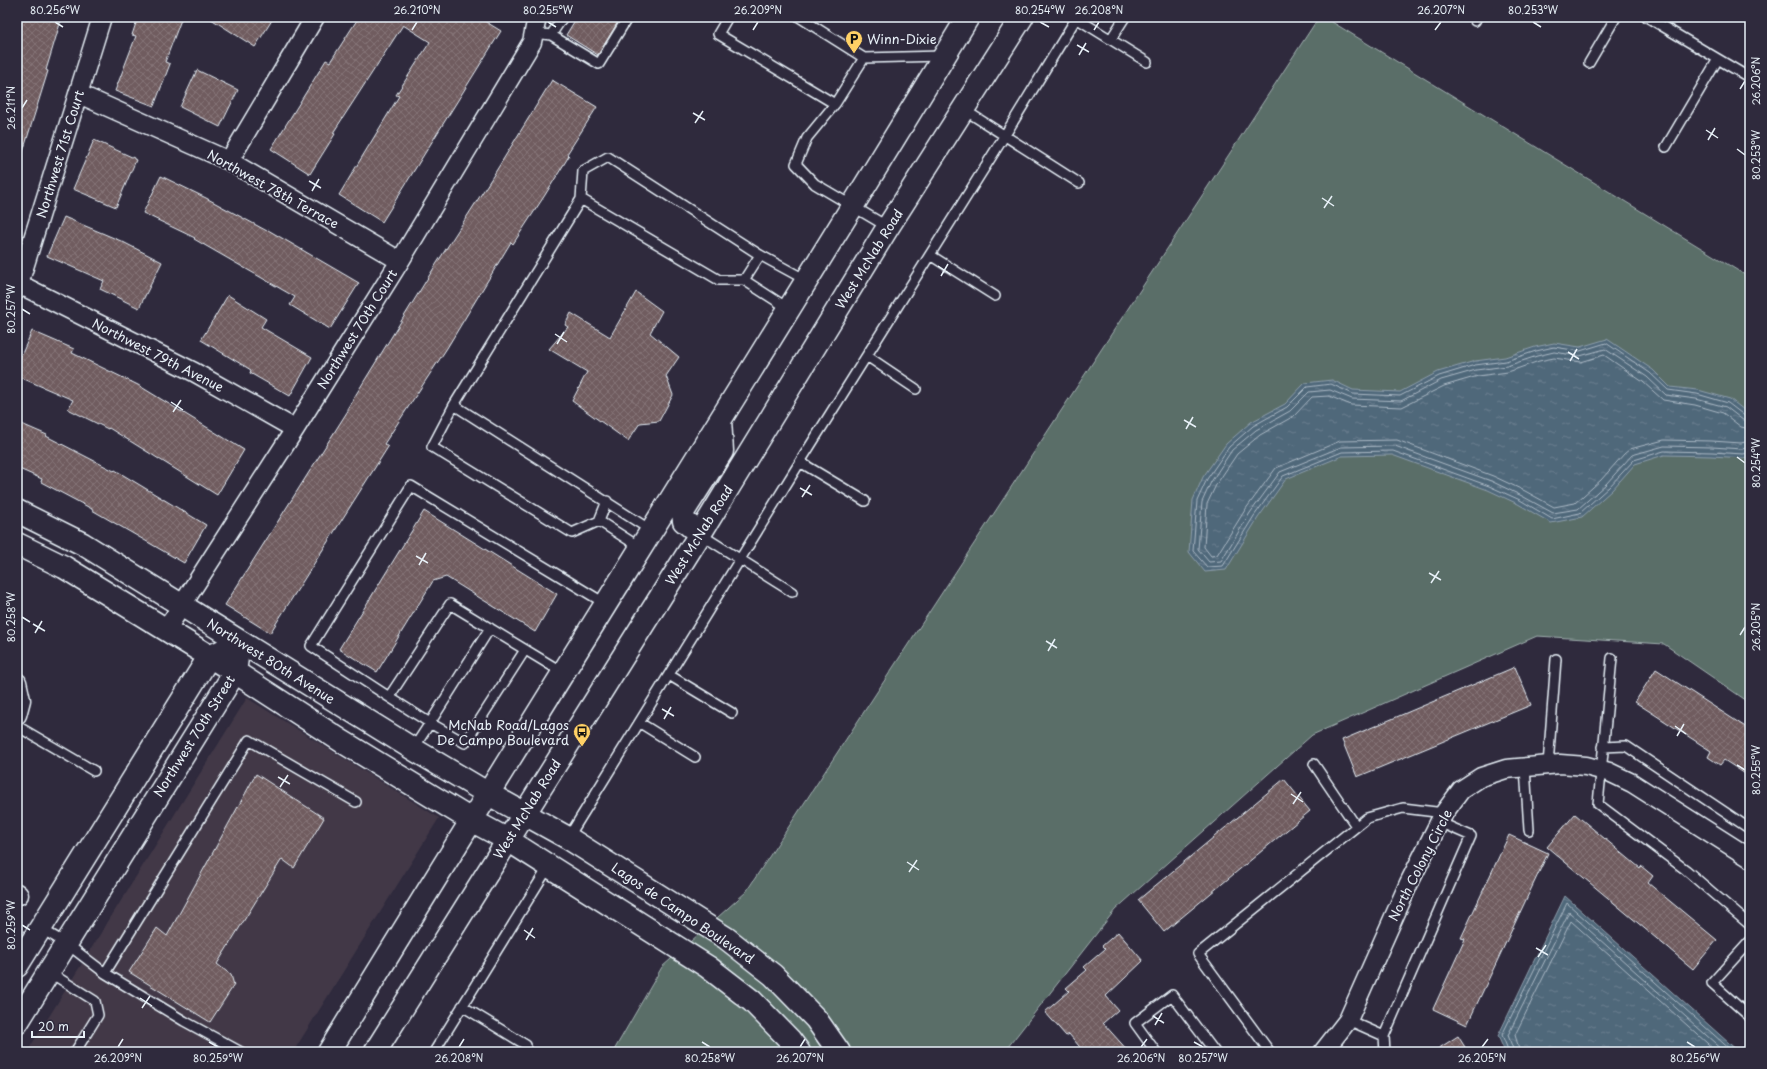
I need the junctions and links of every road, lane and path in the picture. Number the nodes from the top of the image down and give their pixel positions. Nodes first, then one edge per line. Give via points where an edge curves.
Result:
1 (102, 17) edge
2 (315, 17) edge
3 (562, 17) edge
4 (628, 17) edge
5 (728, 17) edge
6 (799, 17) edge
7 (968, 17) edge
8 (1022, 17) edge
9 (1125, 17) edge
10 (1616, 17) edge
11 (1647, 17) edge
12 (1076, 18) edge
13 (539, 27) edge
14 (1111, 39) junction
15 (944, 56) junction
16 (864, 58) junction
17 (1718, 59) junction
18 (1147, 62) dead end
19 (1589, 63) dead end
20 (1750, 78) edge
21 (79, 94) junction
22 (834, 104) junction
23 (963, 109) junction
24 (1005, 135) junction
25 (1666, 147) dead end
26 (229, 161) junction
27 (1079, 182) dead end
28 (581, 199) junction
29 (852, 206) junction
30 (888, 227) junction
31 (760, 255) junction
32 (930, 255) junction
33 (400, 261) junction
34 (744, 280) junction
35 (806, 280) junction
36 (18, 287) edge
37 (995, 296) dead end
38 (788, 309) junction
39 (866, 356) junction
40 (916, 389) dead end
41 (454, 406) junction
42 (720, 420) junction
43 (295, 429) junction
44 (800, 462) junction
45 (607, 501) junction
46 (865, 501) dead end
47 (17, 511) edge
48 (599, 521) junction
49 (700, 534) junction
50 (647, 539) junction
51 (17, 544) edge
52 (741, 558) junction
53 (792, 592) dead end
54 (606, 604) junction
55 (181, 605) junction
56 (490, 628) junction
57 (166, 630) junction
58 (241, 642) junction
59 (525, 650) junction
60 (209, 657) junction
61 (1612, 658) dead end
62 (1556, 659) dead end
63 (235, 672) junction
64 (562, 672) junction
65 (669, 675) junction
66 (17, 682) edge
67 (389, 697) junction
68 (732, 713) dead end
69 (17, 715) edge
70 (430, 723) junction
71 (640, 723) junction
72 (17, 726) edge
73 (1603, 747) junction
74 (414, 750) junction
75 (695, 757) dead end
76 (1314, 764) dead end
77 (1548, 765) junction
78 (1525, 766) junction
79 (1600, 770) junction
80 (94, 771) dead end
81 (487, 793) junction
82 (356, 802) dead end
83 (525, 813) junction
84 (1442, 818) junction
85 (471, 820) junction
86 (1356, 826) junction
87 (1750, 829) edge
88 (1528, 830) dead end
89 (568, 838) junction
90 (508, 840) junction
91 (1750, 858) edge
92 (549, 866) junction
93 (1750, 925) edge
94 (40, 928) junction
95 (1750, 941) edge
96 (67, 944) junction
97 (17, 966) edge
98 (49, 972) junction
99 (105, 973) junction
100 (462, 1006) junction
101 (1750, 1018) edge
102 (1348, 1020) junction
103 (17, 1023) edge
104 (1384, 1036) junction
105 (526, 1045) dead end
106 (75, 1052) edge
107 (241, 1052) edge
108 (329, 1052) edge
109 (375, 1052) edge
110 (434, 1052) edge
111 (799, 1052) edge
112 (839, 1052) edge
113 (1156, 1052) edge
114 (1215, 1052) edge
115 (1270, 1052) edge
116 (1323, 1052) edge
117 (1384, 1052) edge

1 - 21 street, Northwest 71st Court
2 - 26 street
3 - 13 lane
4 - 13 lane via 599,64
5 - 22 lane via 718,34
6 - 16 lane
7 - 15 street
8 - 23 street, West McNab Road
9 - 14 lane
10 - 19 lane
11 - 17 lane
12 - 14 lane
12 - 24 lane
13 - 33 street, Northwest 70th Court
14 - 18 lane
15 - 16 lane
15 - 29 street
16 - 22 lane
17 - 20 lane
17 - 25 lane
21 - 26 street, Northwest 78th Terrace
21 - 36 street, Northwest 71st Court
22 - 29 lane via 807,138 796,164 815,184
23 - 24 lane
23 - 30 street, West McNab Road
24 - 27 lane
24 - 32 lane
26 - 33 street, Northwest 78th Terrace
28 - 31 lane via 582,171 608,157
28 - 34 lane via 719,280
28 - 41 lane
29 - 30 lane
29 - 35 street
30 - 49 street, West McNab Road
31 - 34 lane
31 - 35 lane
32 - 37 lane
32 - 39 lane
33 - 43 street, Northwest 70th Court
34 - 38 lane
35 - 38 street
36 - 43 street, Northwest 79th Avenue via 194,372
38 - 42 street
39 - 40 lane
39 - 44 lane
41 - 45 lane
41 - 48 lane via 432,447 572,533
42 - 49 street via 722,451 683,512 684,521
42 - 50 street
43 - 55 street, Northwest 70th Court
44 - 46 lane
44 - 52 lane
45 - 48 lane
45 - 50 lane
47 - 55 street, Northwest 80th Avenue via 83,544
48 - 50 lane
49 - 52 lane
49 - 83 street, West McNab Road
50 - 54 street
51 - 57 street via 64,567
52 - 53 lane
52 - 65 lane
54 - 64 street
54 - 67 lane via 411,486 310,646
55 - 57 street, Northwest 70th Court
55 - 58 street, Northwest 80th Avenue
56 - 59 lane
56 - 67 lane via 450,604
56 - 70 lane
57 - 60 street
58 - 60 street
58 - 63 street, Northwest 70th Street
58 - 74 street, Northwest 80th Avenue
59 - 64 lane
59 - 70 lane via 465,743
60 - 63 street
60 - 94 street
61 - 73 lane
62 - 77 lane
63 - 85 street
63 - 96 street, Northwest 70th Street
64 - 81 street
65 - 68 lane
65 - 71 lane
66 - 69 street via 20,700
67 - 70 lane
70 - 74 lane
71 - 75 lane
71 - 89 lane
72 - 80 lane
73 - 79 lane
73 - 87 lane via 1626,746
74 - 81 street, Northwest 80th Avenue
76 - 86 lane
77 - 78 street, North Colony Circle
77 - 79 street, North Colony Circle via 1586,766
78 - 84 street, North Colony Circle via 1481,777 1461,790
78 - 88 lane
79 - 91 street, North Colony Circle via 1632,783
79 - 93 lane via 1598,804 1686,870
81 - 83 street, Northwest 80th Avenue
81 - 85 street
82 - 99 lane via 249,740
83 - 89 street, Lagos de Campo Boulevard
83 - 90 street, West McNab Road
84 - 86 lane via 1403,808 1367,818
84 - 102 street, North Colony Circle via 1409,883
84 - 104 lane via 1471,836
85 - 90 street
85 - 108 street
86 - 115 lane via 1198,954
89 - 112 street, Lagos de Campo Boulevard via 726,938 773,975 816,1019
90 - 92 street
90 - 109 street, West McNab Road
92 - 100 lane
92 - 111 street via 708,967 752,1001
94 - 96 lane
94 - 97 street
95 - 101 lane via 1712,983
96 - 98 street, Northwest 70th Street
96 - 99 lane
98 - 103 street, Northwest 70th Street
98 - 106 lane via 95,1001 98,1015
99 - 107 lane
100 - 105 lane
100 - 110 lane
102 - 104 lane
102 - 116 street, North Colony Circle
104 - 117 lane
113 - 114 lane via 1135,1023 1172,995

